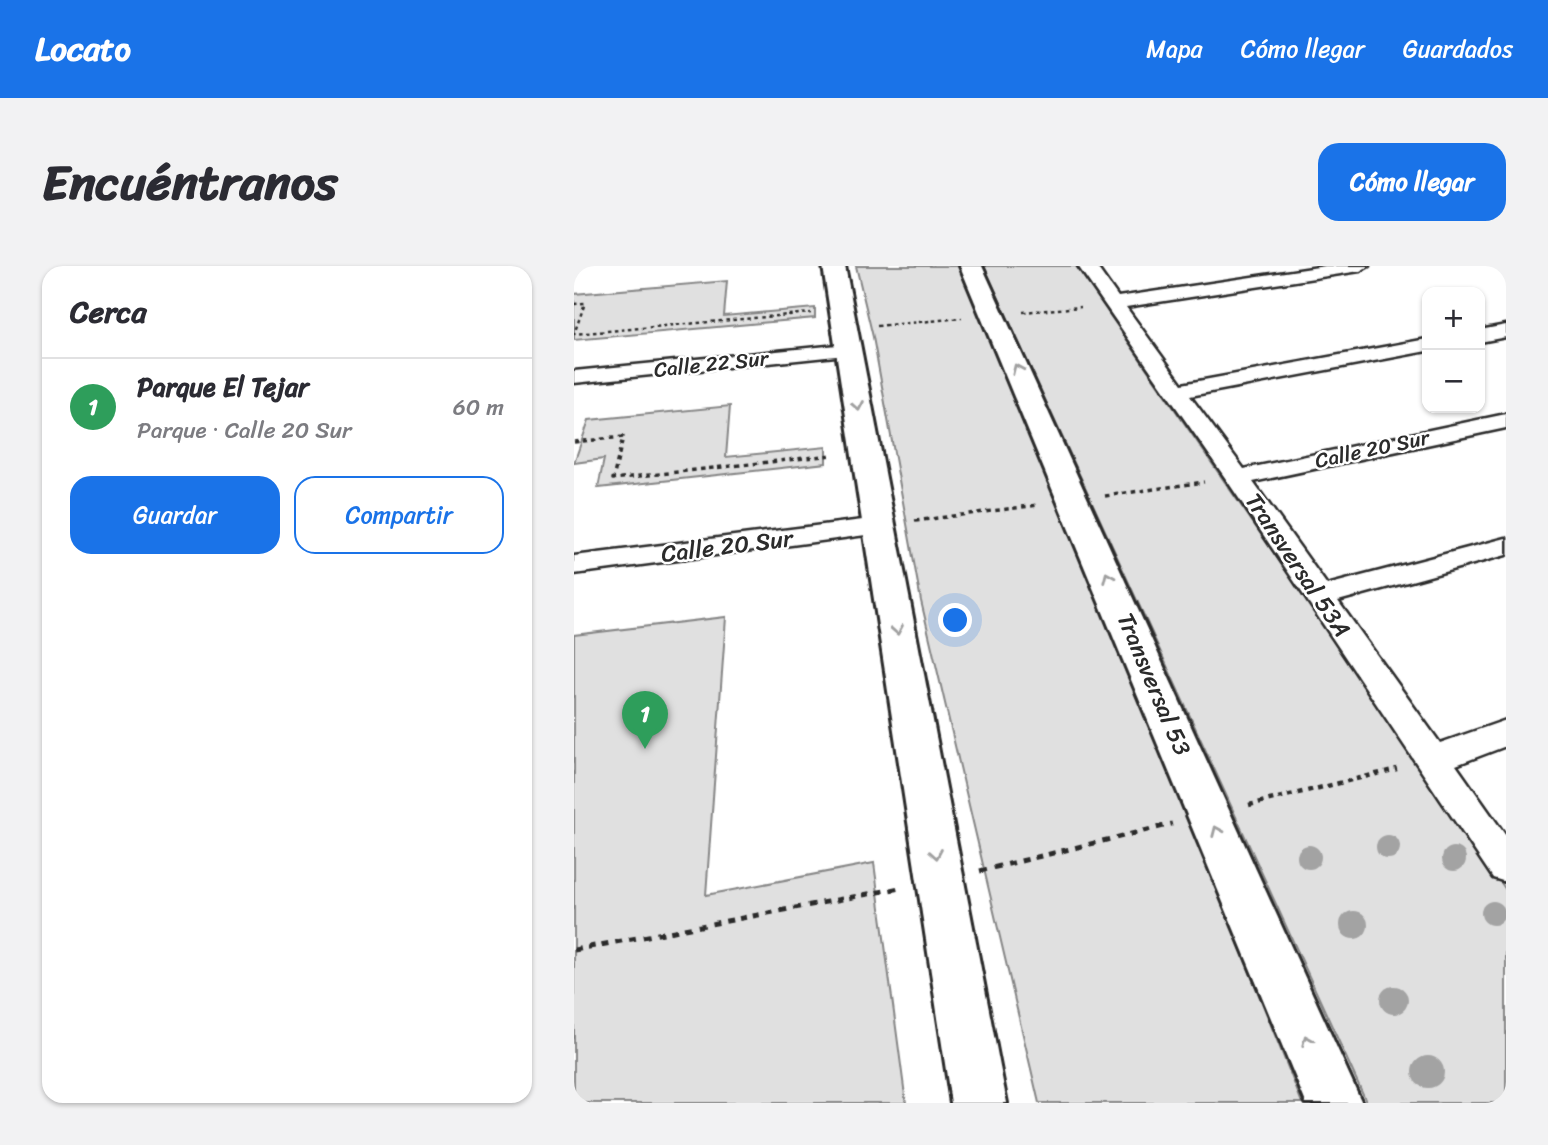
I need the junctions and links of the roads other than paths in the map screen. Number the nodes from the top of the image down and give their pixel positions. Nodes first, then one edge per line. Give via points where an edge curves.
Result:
1 (834, 266) edge
2 (971, 266) edge
3 (1087, 266) edge
4 (1360, 266) edge
5 (1115, 303) junction
6 (1506, 331) edge
7 (1485, 335) edge
8 (1422, 346) edge
9 (848, 350) junction
10 (574, 377) edge
11 (1176, 392) junction
12 (1506, 421) edge
13 (1238, 478) junction
14 (879, 526) junction
15 (1506, 546) edge
16 (574, 565) edge
17 (1319, 597) junction
18 (1506, 733) edge
19 (1432, 760) junction
20 (1506, 866) edge
21 (979, 1103) edge
22 (1334, 1103) edge

1 - 9 street
22 -> 2 street, Transversal 53
3 - 5 street, Transversal 53A
4 - 5 street
5 - 11 street, Transversal 53A
6 - 7 street
8 - 11 street
9 - 10 street, Calle 22 Sur
9 -> 14 street
11 - 13 street, Transversal 53A
12 - 13 street, Calle 20 Sur
13 - 17 street, Transversal 53A
14 - 16 street, Calle 20 Sur
14 -> 21 street
15 - 17 street
17 - 19 street, Transversal 53A
18 - 19 street
19 - 20 street, Transversal 53A

